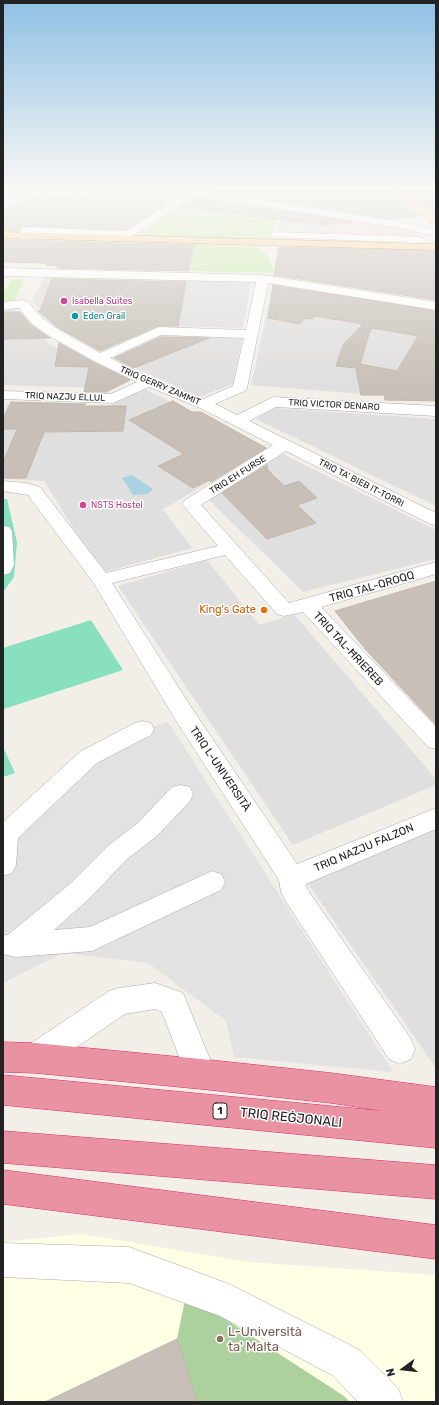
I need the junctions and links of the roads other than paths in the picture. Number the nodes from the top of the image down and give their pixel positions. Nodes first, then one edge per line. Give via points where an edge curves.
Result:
1 (3, 272) edge
2 (40, 274) junction
3 (263, 279) junction
4 (28, 294) junction
5 (3, 306) edge
6 (436, 306) edge
7 (252, 334) junction
8 (99, 358) junction
9 (148, 382) junction
10 (3, 395) edge
11 (256, 395) junction
12 (203, 404) junction
13 (436, 412) edge
14 (238, 421) junction
15 (285, 445) junction
16 (3, 486) edge
17 (191, 504) joint
18 (436, 520) edge
19 (3, 531) edge
20 (230, 548) junction
21 (4, 558) edge
22 (436, 568) edge
23 (101, 580) junction
24 (307, 605) junction
25 (143, 729) dead end
26 (436, 741) edge
27 (181, 794) dead end
28 (436, 818) edge
29 (4, 835) edge
30 (3, 865) edge
31 (292, 878) junction
32 (212, 882) dead end
33 (9, 946) edge
34 (400, 1049) dead end
35 (3, 1057) edge
36 (35, 1058) junction
37 (201, 1074) junction
38 (3, 1090) edge
39 (436, 1103) edge
40 (436, 1132) edge
41 (3, 1147) edge
42 (436, 1182) edge
43 (3, 1187) edge
44 (436, 1242) edge
45 (3, 1260) edge
46 (384, 1402) edge

1 - 2 street
2 - 3 street
2 - 4 street
3 - 6 street
3 - 7 street
4 - 5 street
4 - 8 street, TRIQ GERRY ZAMMIT via 37,321 51,332
7 - 8 street via 159,331
7 - 11 street
8 - 9 street, TRIQ GERRY ZAMMIT
9 - 10 street, TRIQ NAZJU ELLUL via 113,399
9 - 12 street, TRIQ GERRY ZAMMIT
11 - 12 street
11 - 13 street, TRIQ VICTOR DENARO
11 - 14 street, TRIQ VICTOR DENARO
12 - 14 street, TRIQ GERRY ZAMMIT
14 - 15 street, TRIQ GERRY ZAMMIT
15 - 17 street, TRIQ EH FURSE
15 - 18 street, TRIQ TA' BIEB IT-TORRI
16 - 23 street, TRIQ L-UNIVERSITÀ via 34,491
17 - 20 street, TRIQ TAL-ĦRIEREB
19 - 21 street
20 - 23 street
20 - 24 street, TRIQ TAL-ĦRIEREB via 284,610
22 - 24 street, TRIQ TAL-QROQQ
23 - 31 street, TRIQ L-UNIVERSITÀ via 183,713
24 - 26 street, TRIQ TAL-ĦRIEREB
25 - 29 street via 89,757
27 - 33 street via 148,829 118,852 80,892
28 - 31 street, TRIQ NAZJU FALZON
29 - 30 street
31 - 34 street, TRIQ L-UNIVERSITÀ via 294,892
32 - 33 street via 92,939
35 - 36 highway
36 - 37 highway
36 - 37 street via 119,1001 155,996 173,1003
37 - 39 highway via 331,1088
38 - 40 highway, TRIQ REĠJONALI / 1
41 - 42 highway
43 - 44 highway
45 - 46 street via 136,1267 229,1302 345,1362

